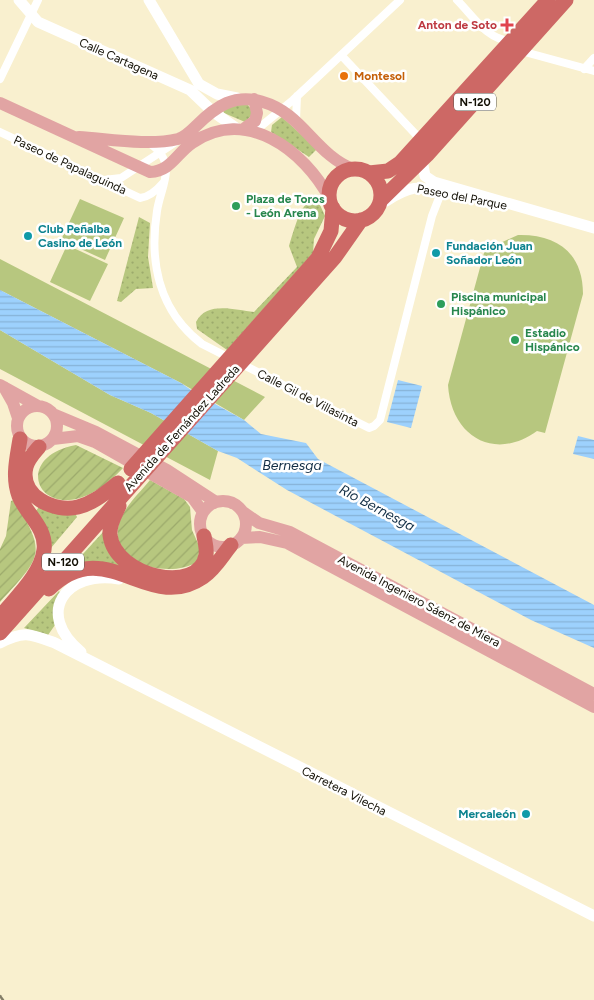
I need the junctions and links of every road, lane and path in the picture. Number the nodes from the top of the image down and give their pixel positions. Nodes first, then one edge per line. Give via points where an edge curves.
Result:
1 (19, 0) edge
2 (38, 0) edge
3 (149, 0) edge
4 (400, 0) edge
5 (458, 0) edge
6 (548, 0) edge
7 (566, 0) edge
8 (31, 15) junction
9 (516, 46) junction
10 (341, 55) junction
11 (594, 58) edge
12 (584, 69) junction
13 (594, 71) edge
14 (191, 74) junction
15 (0, 79) edge
16 (180, 85) junction
17 (237, 98) junction
18 (295, 98) junction
19 (254, 99) junction
20 (0, 103) edge
21 (208, 108) junction
22 (282, 109) junction
23 (296, 120) junction
24 (245, 129) junction
25 (0, 132) edge
26 (72, 137) junction
27 (180, 139) junction
28 (144, 141) junction
29 (422, 141) junction
30 (160, 153) junction
31 (422, 160) junction
32 (138, 168) junction
33 (353, 169) junction
34 (369, 172) junction
35 (165, 175) junction
36 (102, 180) junction
37 (443, 193) junction
38 (494, 200) junction
39 (380, 203) junction
40 (331, 204) junction
41 (521, 209) junction
42 (361, 220) junction
43 (594, 228) edge
44 (255, 337) junction
45 (2, 386) edge
46 (38, 406) junction
47 (53, 414) junction
48 (18, 418) junction
49 (20, 439) junction
50 (53, 439) junction
51 (39, 447) junction
52 (122, 487) junction
53 (216, 502) junction
54 (203, 512) junction
55 (243, 512) junction
56 (204, 536) junction
57 (236, 542) junction
58 (145, 584) junction
59 (0, 618) edge
60 (59, 623) junction
61 (0, 633) edge
62 (42, 639) junction
63 (0, 642) edge
64 (96, 664) junction
65 (594, 694) edge
66 (594, 707) edge
67 (594, 916) edge

1 - 8 street, Calle Cartagena
2 - 8 street
3 - 14 street
4 - 10 street
5 - 9 street via 492,36
6 - 9 highway, N-120
7 - 9 highway, N-120
8 - 15 street
8 - 16 street, Calle Cartagena via 38,22
9 - 12 street
9 - 29 highway, N-120
9 - 31 highway, N-120
10 - 18 street
10 - 29 street
11 - 12 street
12 - 13 street
14 - 16 street
14 - 17 street via 206,89
16 - 21 street, Calle Cartagena via 200,97
17 - 19 main road
17 - 21 main road
18 - 22 street
18 - 23 street
19 - 22 main road
19 - 24 main road via 255,121
20 - 26 main road
21 - 24 street, Calle Cartagena
21 - 27 main road
22 - 23 main road
22 - 24 street
23 - 33 main road via 337,162
24 - 35 main road via 200,138
24 - 40 main road via 284,146 307,164
25 - 36 street, Paseo de Papalaguinda
26 - 28 main road
26 - 32 main road
27 - 28 main road
27 - 30 street
28 - 30 street
29 - 34 highway, N-120 via 394,168
30 - 32 street
30 - 35 street
31 - 38 street, Paseo del Parque via 429,180
31 - 39 highway, N-120
32 - 35 main road
32 - 36 street via 121,178
33 - 34 highway, N-120
33 - 40 highway, N-120 via 344,171 330,186
34 - 39 highway via 379,185
35 - 36 street, Paseo de Papalaguinda via 157,190 140,198
35 - 37 street, Calle Gil de Villasinta via 157,210 155,265 160,290 182,326 202,344 369,428 380,420 432,216
37 - 38 street via 454,190
37 - 39 street, Paseo del Parque via 410,187
37 - 41 street, Paseo del Parque
38 - 41 street, Paseo del Parque
39 - 42 highway, N-120
40 - 42 highway via 346,218
40 - 44 highway, Avenida de Fernández Ladreda / N-120 via 330,231 318,258
41 - 43 street, Paseo del Parque
42 - 44 highway, Avenida de Fernández Ladreda / N-120 via 335,257
44 - 52 highway, Avenida de Fernández Ladreda / N-120
45 - 46 main road
45 - 48 main road
46 - 47 main road
46 - 48 main road via 27,408
47 - 50 main road via 57,426
47 - 53 main road via 166,470
48 - 49 main road
49 - 51 main road
49 - 59 highway via 16,487 40,531 44,550 36,570
50 - 51 main road
50 - 54 main road via 78,436 94,442 192,497
51 - 52 highway via 30,458 25,477 32,492 50,505 66,508 82,505
52 - 56 highway via 110,534 118,555 131,566 162,577 188,575 200,568 206,557
52 - 59 highway, Avenida de Fernández Ladreda / N-120
52 - 61 highway, Avenida de Fernández Ladreda / N-120
53 - 54 main road
53 - 55 main road via 230,501
54 - 56 main road via 200,523
55 - 57 main road via 246,528
55 - 65 main road, Avenida Ingeniero Sáenz de Miera via 259,523 290,532
56 - 57 main road via 212,544 222,547
57 - 58 highway via 212,570 190,584 172,588
57 - 66 main road, Avenida Ingeniero Sáenz de Miera via 260,537 287,544
58 - 60 street via 104,577 84,581 67,592 59,603
58 - 63 highway via 100,568 84,568 70,573 55,583
60 - 62 street via 49,637
60 - 64 street via 69,642
62 - 63 street via 28,633
62 - 64 street
64 - 67 street, Carretera Vilecha

